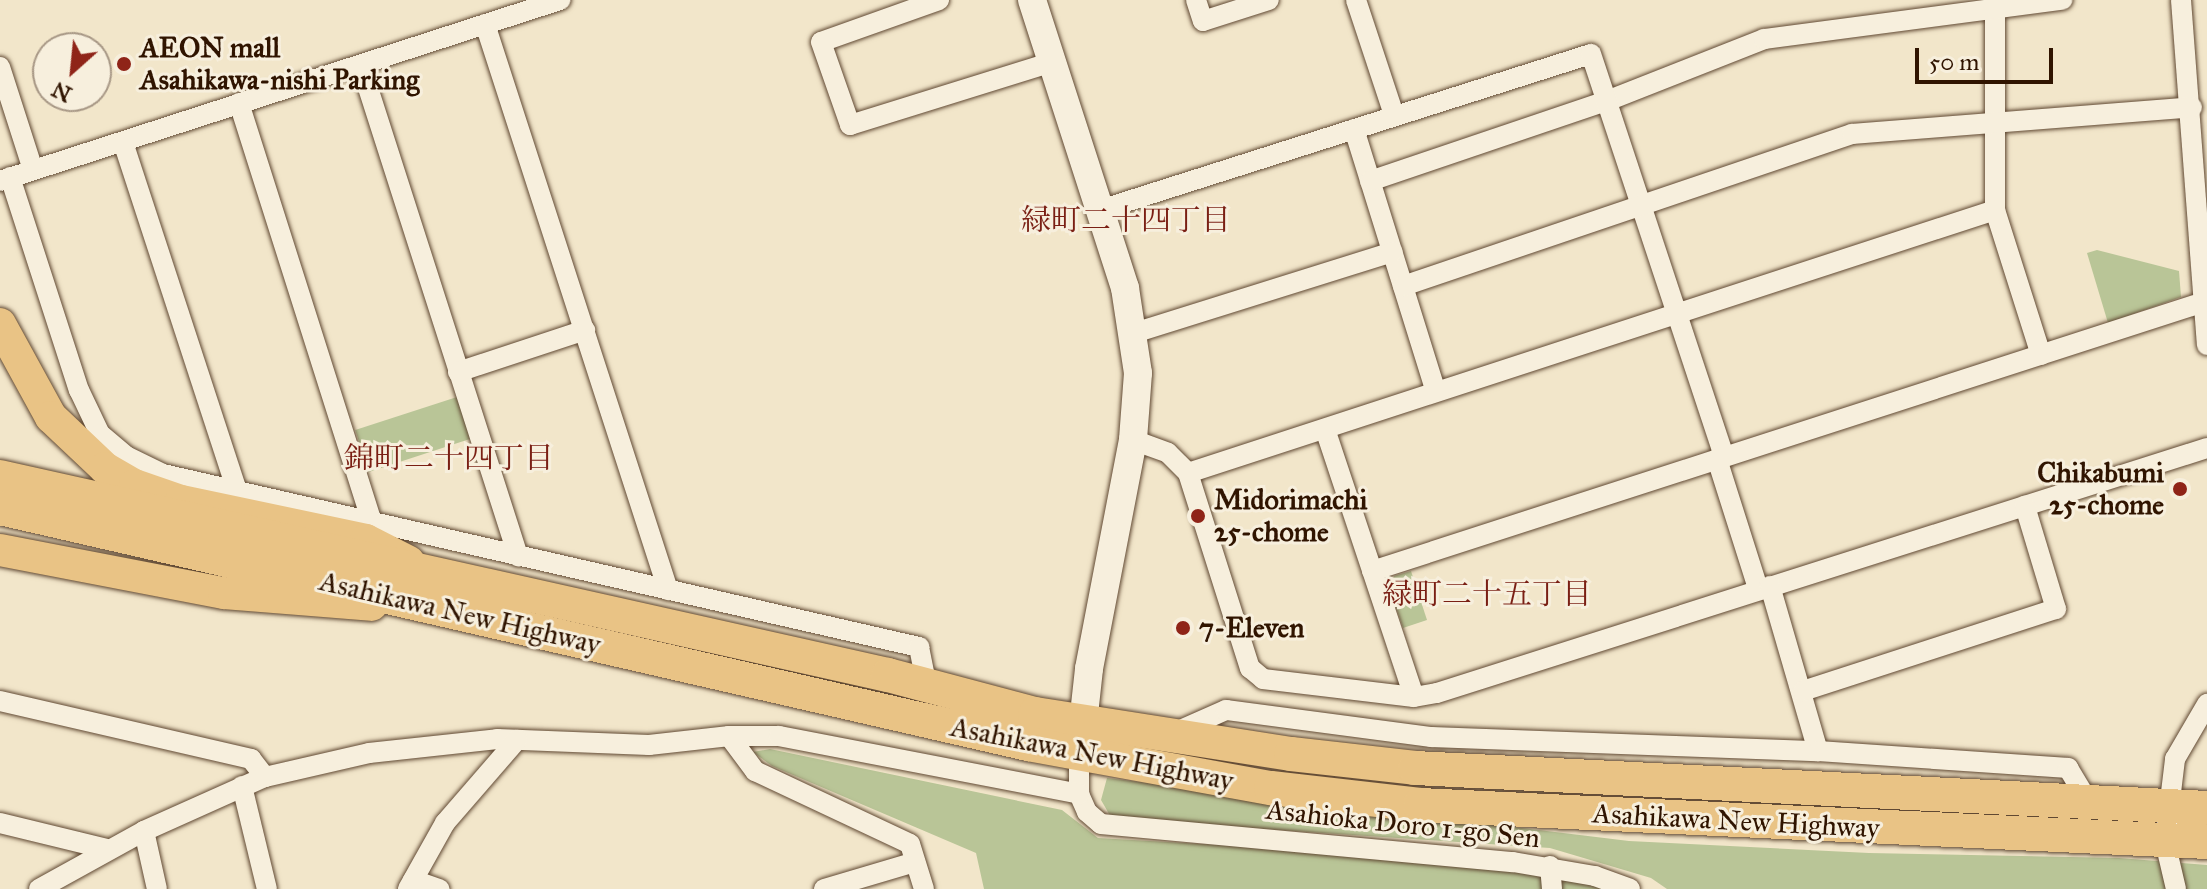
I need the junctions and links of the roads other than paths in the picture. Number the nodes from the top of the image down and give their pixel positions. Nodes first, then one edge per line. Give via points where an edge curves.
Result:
1 (560, 0) edge
2 (939, 0) edge
3 (1032, 0) edge
4 (1196, 0) edge
5 (1269, 0) edge
6 (1356, 0) edge
7 (2062, 0) edge
8 (2181, 0) edge
9 (1995, 8) junction
10 (485, 24) junction
11 (1052, 62) junction
12 (361, 66) junction
13 (0, 67) edge
14 (1607, 101) junction
15 (239, 103) junction
16 (2192, 107) junction
17 (1394, 115) junction
18 (1995, 122) junction
19 (1354, 129) junction
20 (123, 142) junction
21 (33, 170) junction
22 (5, 179) edge
23 (1370, 181) junction
24 (1641, 206) junction
25 (1100, 210) junction
26 (1995, 210) junction
27 (1393, 252) junction
28 (1403, 286) junction
29 (2204, 302) junction
30 (1675, 314) junction
31 (0, 324) edge
32 (585, 330) junction
33 (1134, 333) junction
34 (2207, 345) edge
35 (2041, 355) junction
36 (458, 372) junction
37 (1436, 392) junction
38 (1325, 429) junction
39 (1133, 440) junction
40 (2207, 448) edge
41 (1720, 458) junction
42 (1188, 473) junction
43 (0, 477) edge
44 (237, 491) junction
45 (2025, 506) junction
46 (0, 508) edge
47 (372, 522) junction
48 (0, 550) edge
49 (518, 556) junction
50 (1372, 571) junction
51 (436, 577) junction
52 (1764, 587) junction
53 (668, 590) junction
54 (459, 612) junction
55 (927, 687) junction
56 (1803, 691) junction
57 (1414, 697) junction
58 (0, 701) edge
59 (2207, 704) edge
60 (1171, 734) junction
61 (729, 736) junction
62 (1081, 738) junction
63 (517, 740) junction
64 (1818, 751) junction
65 (265, 777) junction
66 (242, 786) junction
67 (1079, 794) junction
68 (2089, 803) junction
69 (2167, 807) junction
70 (2207, 808) edge
71 (0, 823) edge
72 (144, 831) junction
73 (2165, 842) junction
74 (2207, 842) edge
75 (107, 849) junction
76 (915, 862) junction
77 (1550, 866) junction
78 (410, 885) edge
79 (39, 889) edge
80 (157, 889) edge
81 (267, 889) edge
82 (439, 889) edge
83 (824, 889) edge
84 (924, 889) edge
85 (1552, 889) edge
86 (1630, 889) edge
87 (2176, 889) edge

1 - 10 street
2 - 11 street via 821,42 850,125
3 - 11 main road
4 - 5 street via 1203,21
6 - 17 street
7 - 9 street
8 - 16 street
9 - 14 street via 1764,39
9 - 18 street
10 - 12 street
10 - 32 street
11 - 25 main road
12 - 15 street
12 - 36 street
13 - 21 street
14 - 17 street via 1591,54
14 - 23 street
14 - 24 street
15 - 20 street
15 - 47 street
16 - 18 street
16 - 29 street
17 - 19 street
18 - 24 street via 1852,134
18 - 26 street
19 - 23 street
19 - 25 street
20 - 21 street
20 - 44 street
21 - 22 street
22 - 44 street via 79,390 100,434 126,456 163,474
23 - 27 street
24 - 28 street
24 - 30 street
25 - 33 main road
26 - 30 street
26 - 35 street
27 - 28 street
27 - 33 street
28 - 37 street
29 - 34 street
29 - 35 street
30 - 37 street
30 - 41 street
31 - 51 main road via 51,417 105,468 181,501 366,540
32 - 36 street
32 - 53 street
33 - 39 main road via 1138,373
35 - 41 street
36 - 49 street
37 - 38 street
38 - 42 street
38 - 50 street
39 - 42 street via 1168,453
39 - 62 main road
40 - 45 street
41 - 50 street
41 - 52 street
42 - 57 street via 1250,668 1263,679
43 - 51 highway, Asahikawa New Highway
44 - 47 street
45 - 52 street
45 - 56 street via 2056,609
46 - 54 highway, Asahikawa New Highway
47 - 49 street
48 - 54 main road via 224,593
49 - 53 street
50 - 57 street
51 - 55 highway, Asahikawa New Highway
52 - 56 street
52 - 57 street
53 - 55 street via 919,647
54 - 62 highway, Asahikawa New Highway
55 - 62 highway, Asahikawa New Highway via 1035,714
56 - 64 street
58 - 65 street via 251,759
59 - 69 street via 2175,759
60 - 62 highway, Asahikawa New Highway
60 - 64 street via 1226,710 1431,737
60 - 68 highway, Asahikawa New Highway via 1415,768
61 - 63 street via 649,745
61 - 67 street via 779,736
61 - 76 street via 755,771 910,844
62 - 67 street
62 - 73 highway, Asahikawa New Highway via 1271,788 1420,805
63 - 65 street via 369,753
63 - 78 street via 445,823
64 - 68 street via 2068,768
65 - 66 street
66 - 72 street
66 - 81 street
67 - 77 street, Asahioka Doro 1-go Sen via 1087,812 1101,824
68 - 69 highway, Asahikawa New Highway
69 - 70 highway, Asahikawa New Highway
69 - 73 street
71 - 75 street
72 - 75 street
72 - 80 street
73 - 74 highway, Asahikawa New Highway
73 - 87 street
75 - 79 street
76 - 83 street
76 - 84 street
77 - 85 street
77 - 86 street, Asahioka Doro 1-go Sen
78 - 82 street

